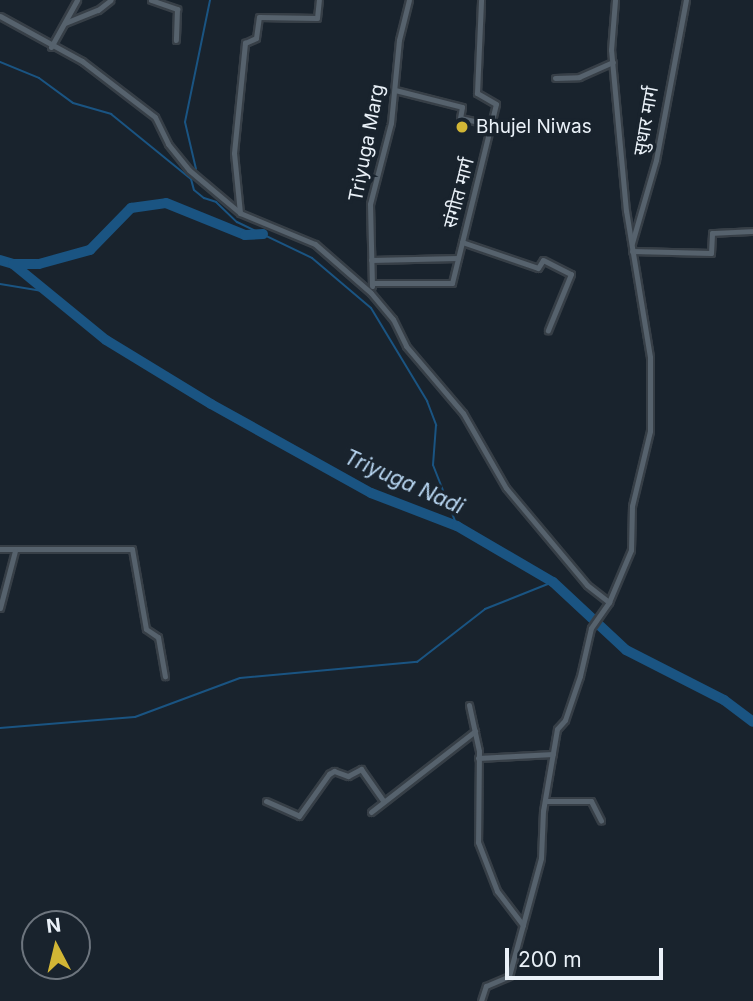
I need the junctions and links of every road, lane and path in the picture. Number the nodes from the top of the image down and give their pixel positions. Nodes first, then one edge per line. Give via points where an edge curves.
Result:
1 (78, 0) edge
2 (111, 0) edge
3 (151, 0) edge
4 (319, 0) edge
5 (410, 0) edge
6 (481, 0) edge
7 (615, 0) edge
8 (686, 0) edge
9 (0, 16) edge
10 (65, 23) junction
11 (176, 40) dead end
12 (51, 47) junction
13 (613, 62) junction
14 (555, 78) dead end
15 (395, 90) junction
16 (492, 125) junction
17 (240, 213) junction
18 (753, 231) edge
19 (462, 242) junction
20 (631, 248) junction
21 (458, 258) junction
22 (371, 260) junction
23 (372, 284) junction
24 (371, 293) junction
25 (548, 330) dead end
26 (0, 549) edge
27 (15, 551) junction
28 (609, 602) junction
29 (0, 608) edge
30 (165, 676) dead end
31 (469, 705) dead end
32 (475, 731) junction
33 (553, 754) junction
34 (478, 758) junction
35 (266, 801) dead end
36 (383, 801) junction
37 (544, 801) junction
38 (371, 812) dead end
39 (601, 821) dead end
40 (523, 925) junction
41 (481, 1001) edge

1 - 10 street
2 - 10 street
3 - 11 street via 177,9
4 - 17 street via 317,18 259,17 256,38 245,43 234,153
5 - 15 street, Triyuga Marg via 399,40
6 - 16 street via 477,93 496,104
7 - 13 street
8 - 20 street, सुधार मार्ग via 656,160
9 - 12 street
10 - 12 street
12 - 17 street via 82,61 155,117 168,144 190,170
13 - 14 street via 579,77
13 - 20 street
15 - 16 street via 462,107 460,118
15 - 22 street, Triyuga Marg via 370,204
16 - 19 street, संगीत मार्ग
17 - 24 street via 315,244
18 - 20 street via 712,233 711,253
19 - 21 street, संगीत मार्ग
19 - 25 street via 538,268 543,260 570,274
20 - 28 street via 639,274 653,400 632,506 631,550
21 - 22 street
21 - 23 street, संगीत मार्ग via 452,283
22 - 23 street, Triyuga Marg
23 - 24 street, Triyuga Marg
24 - 28 street via 393,319 407,346 463,413 506,488 587,585
26 - 27 street
27 - 29 street
27 - 30 street via 36,547 132,549 146,629 158,638
28 - 33 street via 591,628
31 - 32 street
32 - 34 street
32 - 36 street
33 - 34 street
33 - 37 street
34 - 40 street via 475,807 484,864
35 - 36 street via 299,816 329,774 334,771 348,776 361,769
36 - 38 street
37 - 39 street via 591,801
37 - 40 street via 541,858
40 - 41 street via 509,976 486,986

